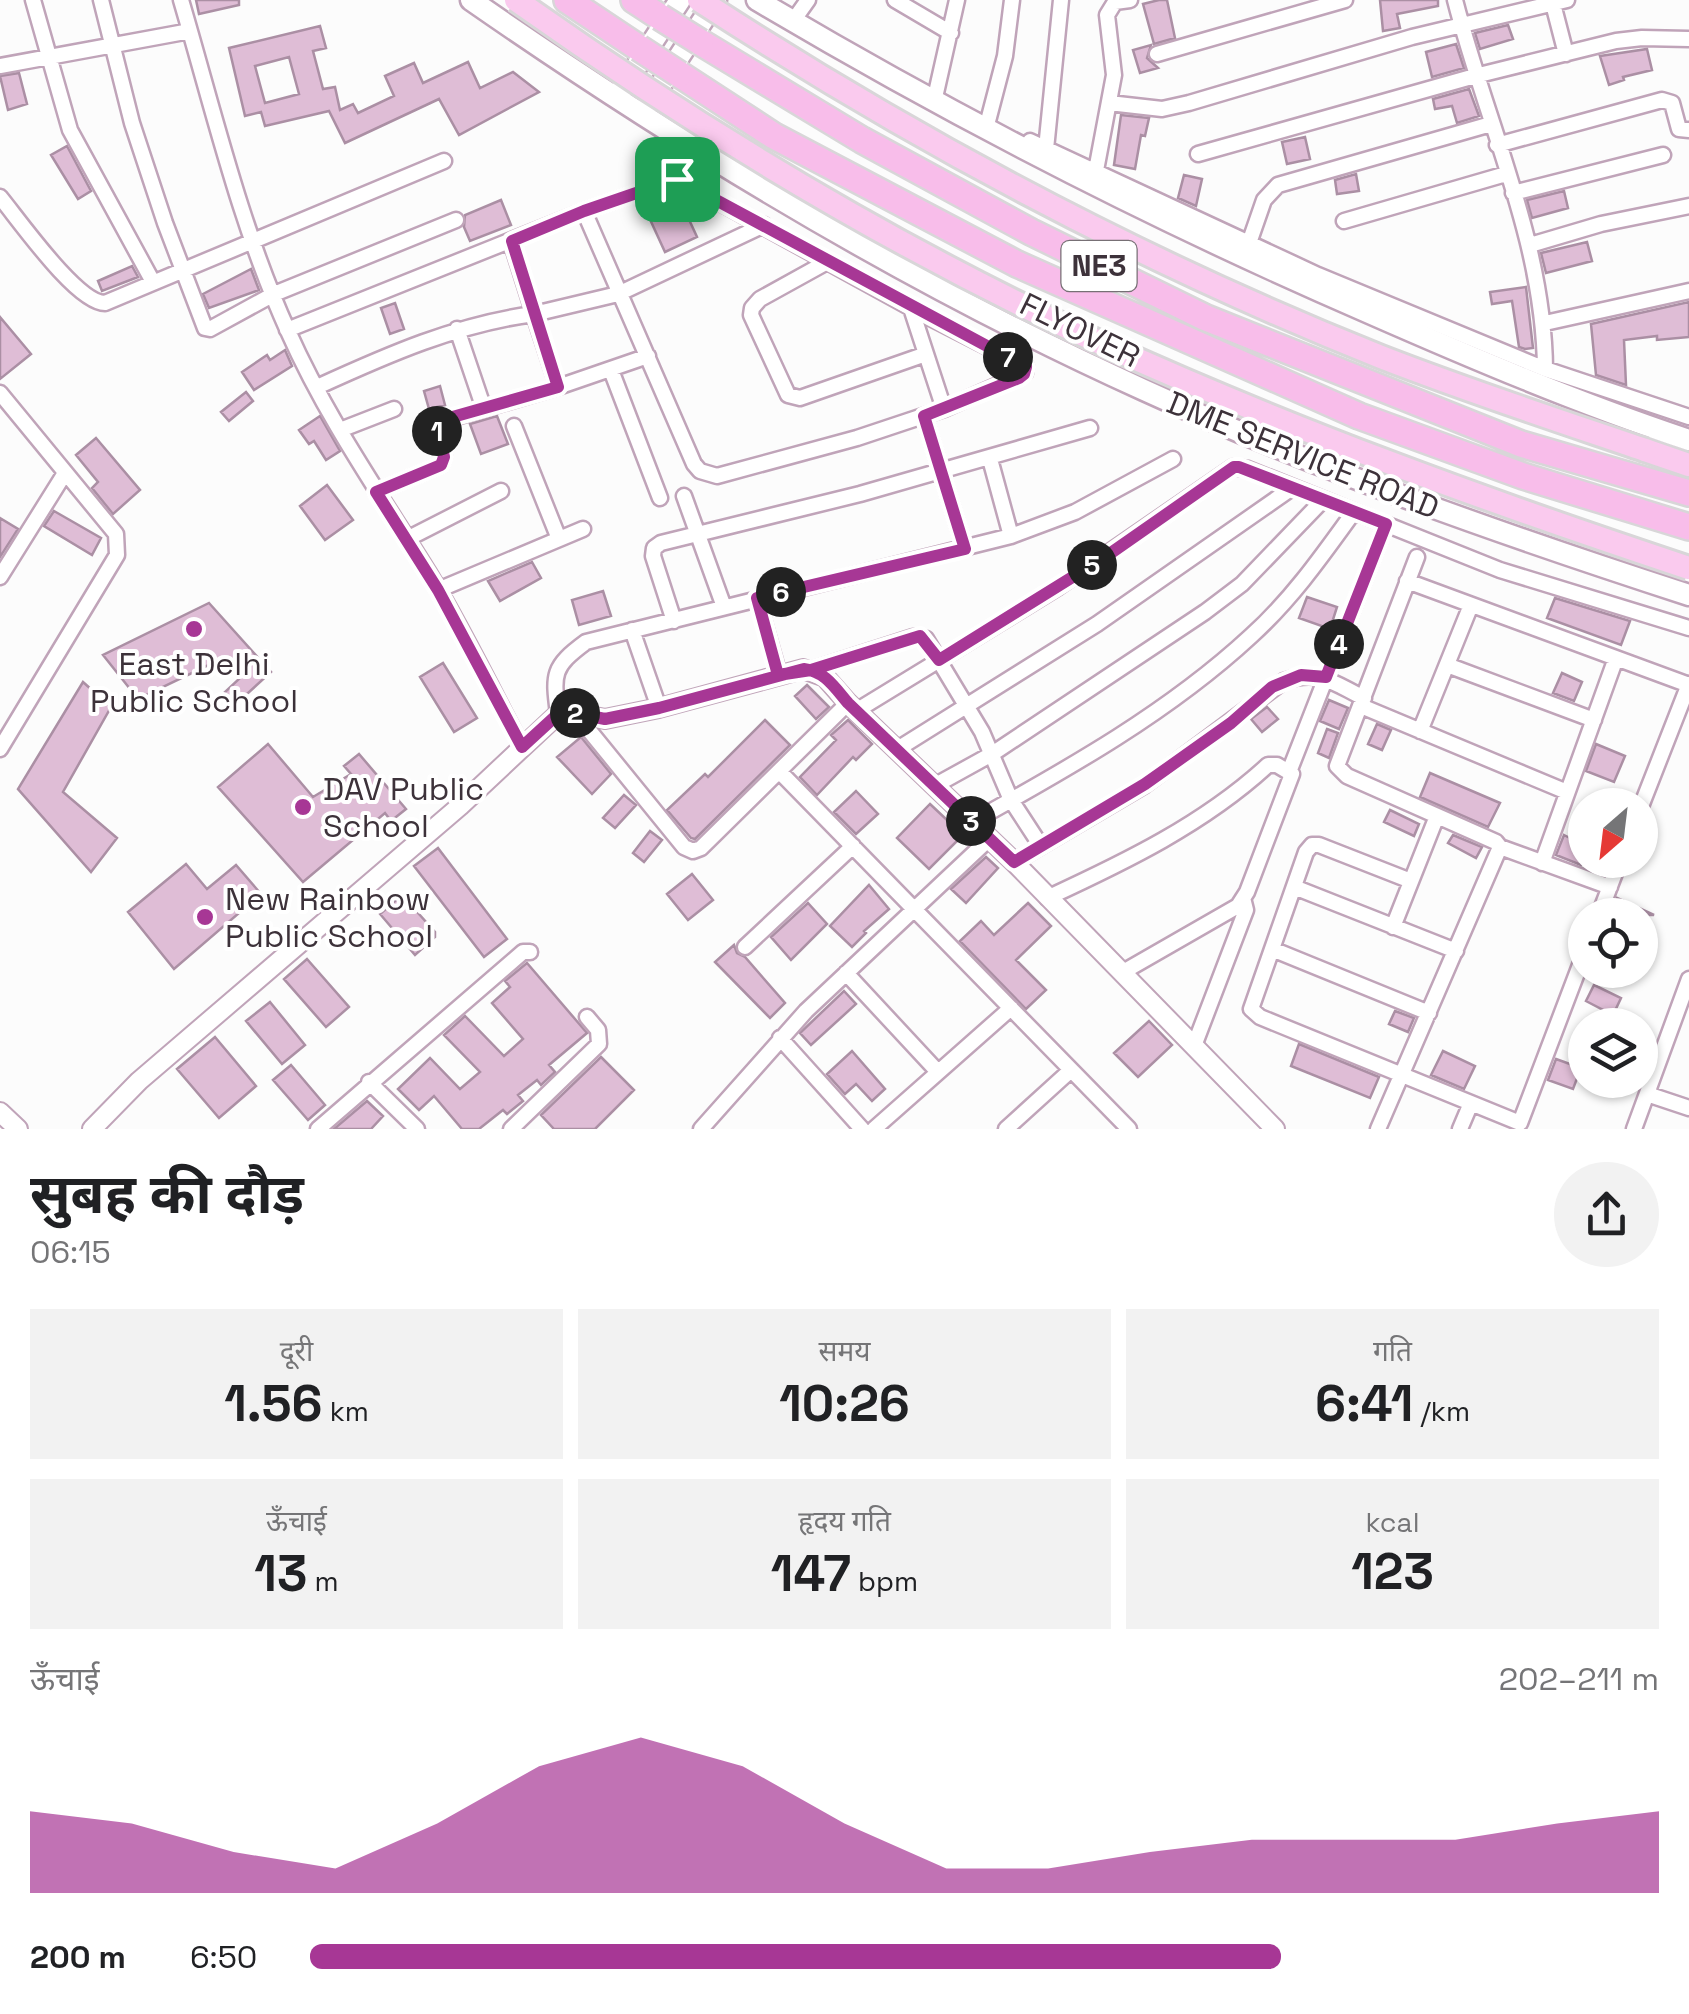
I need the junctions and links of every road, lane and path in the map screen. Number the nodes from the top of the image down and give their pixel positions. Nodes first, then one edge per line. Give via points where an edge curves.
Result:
1 (34, 0) edge
2 (102, 0) edge
3 (181, 0) edge
4 (471, 0) edge
5 (516, 0) edge
6 (567, 0) edge
7 (634, 0) edge
8 (699, 0) edge
9 (716, 0) edge
10 (757, 0) edge
11 (775, 0) edge
12 (808, 0) edge
13 (895, 0) edge
14 (957, 0) edge
15 (1012, 0) edge
16 (1061, 0) edge
17 (1130, 0) edge
18 (1345, 0) edge
19 (1455, 0) edge
20 (1557, 1) edge
21 (670, 8) edge
22 (798, 14) junction
23 (1462, 26) junction
24 (190, 31) junction
25 (952, 33) junction
26 (1689, 40) edge
27 (114, 47) junction
28 (1157, 54) dead end
29 (1566, 54) junction
30 (50, 58) junction
31 (0, 66) edge
32 (1475, 76) junction
33 (936, 93) junction
34 (616, 99) junction
35 (1109, 103) junction
36 (642, 116) junction
37 (988, 120) junction
38 (1491, 124) junction
39 (1689, 130) edge
40 (1497, 145) junction
41 (1046, 149) junction
42 (1198, 154) dead end
43 (1662, 155) dead end
44 (444, 161) dead end
45 (1506, 174) junction
46 (1094, 179) junction
47 (1513, 193) junction
48 (0, 197) edge
49 (1689, 206) edge
50 (584, 211) junction
51 (456, 220) dead end
52 (1344, 221) dead end
53 (764, 225) junction
54 (512, 241) junction
55 (252, 242) junction
56 (1530, 245) junction
57 (1247, 251) junction
58 (826, 262) junction
59 (182, 269) junction
60 (154, 282) junction
61 (1689, 291) edge
62 (274, 294) junction
63 (618, 294) junction
64 (912, 308) junction
65 (534, 314) junction
66 (1544, 322) junction
67 (457, 329) junction
68 (287, 330) junction
69 (926, 354) junction
70 (648, 356) junction
71 (1545, 369) junction
72 (610, 370) junction
73 (317, 387) junction
74 (558, 387) junction
75 (2, 402) edge
76 (394, 408) dead end
77 (484, 409) junction
78 (944, 409) junction
79 (924, 416) junction
80 (1689, 417) edge
81 (514, 426) dead end
82 (1090, 428) dead end
83 (340, 430) junction
84 (1689, 440) edge
85 (1173, 459) dead end
86 (990, 460) junction
87 (1689, 464) edge
88 (942, 472) junction
89 (65, 473) junction
90 (1292, 488) junction
91 (501, 491) dead end
92 (376, 492) junction
93 (1689, 492) edge
94 (684, 496) dead end
95 (660, 498) dead end
96 (1323, 500) junction
97 (1352, 512) junction
98 (1386, 524) junction
99 (1689, 527) edge
100 (583, 529) dead end
101 (700, 534) junction
102 (1010, 536) junction
103 (406, 539) junction
104 (559, 539) junction
105 (965, 549) junction
106 (1417, 557) dead end
107 (1689, 568) edge
108 (0, 577) edge
109 (1407, 581) junction
110 (438, 590) junction
111 (1689, 595) edge
112 (757, 598) junction
113 (1472, 605) junction
114 (724, 607) junction
115 (674, 621) junction
116 (1689, 628) edge
117 (632, 630) junction
118 (1616, 658) junction
119 (939, 660) junction
120 (1447, 665) junction
121 (811, 670) junction
122 (778, 675) junction
123 (1326, 677) junction
124 (1689, 684) edge
125 (1362, 702) junction
126 (966, 705) junction
127 (852, 707) junction
128 (659, 708) junction
129 (566, 714) junction
130 (1594, 720) junction
131 (1420, 731) junction
132 (522, 747) junction
133 (0, 749) edge
134 (896, 750) junction
135 (992, 754) junction
136 (779, 772) junction
137 (1289, 772) junction
138 (934, 786) junction
139 (1569, 788) edge
140 (1649, 788) edge
141 (1568, 792) joint
142 (1012, 800) junction
143 (1438, 816) junction
144 (972, 822) junction
145 (989, 838) junction
146 (852, 846) junction
147 (1041, 846) junction
148 (1500, 848) junction
149 (1014, 862) junction
150 (1542, 863) junction
151 (1613, 878) edge
152 (1412, 881) junction
153 (1294, 887) junction
154 (1610, 887) junction
155 (1047, 898) junction
156 (1243, 898) junction
157 (1606, 898) edge
158 (915, 909) junction
159 (1394, 927) junction
160 (745, 946) dead end
161 (1272, 948) junction
162 (1456, 951) junction
163 (530, 952) dead end
164 (1123, 972) junction
165 (846, 974) junction
166 (1689, 979) edge
167 (1571, 988) edge
168 (1686, 996) edge
169 (1011, 1008) junction
170 (1428, 1013) junction
171 (587, 1017) dead end
172 (780, 1038) junction
173 (1194, 1046) junction
174 (1658, 1066) edge
175 (1071, 1070) junction
176 (938, 1072) junction
177 (1402, 1075) junction
178 (369, 1082) junction
179 (1646, 1098) edge
180 (1658, 1098) edge
181 (1471, 1103) junction
182 (1689, 1108) edge
183 (0, 1112) edge
184 (1519, 1126) edge
185 (18, 1129) edge
186 (92, 1129) edge
187 (318, 1129) edge
188 (417, 1129) edge
189 (511, 1129) edge
190 (701, 1129) edge
191 (862, 1129) edge
192 (874, 1129) edge
193 (1006, 1129) edge
194 (1129, 1129) edge
195 (1274, 1129) edge
196 (1378, 1129) edge
197 (1460, 1129) edge
198 (1634, 1129) edge

1 - 30 street
2 - 27 street
3 - 24 street
4 - 34 main road, DME SERVICE ROAD
5 - 107 highway, FLYOVER, bridge via 766,166 1100,342 1414,474
6 - 99 highway, NE3, bridge via 774,136 1018,264 1359,416
7 - 21 highway, NE3
8 - 87 highway, bridge via 916,132 1202,279 1381,356
9 - 36 main road
10 - 46 main road via 872,68
11 - 22 street
12 - 22 street
13 - 25 street
14 - 25 street
15 - 37 street
16 - 41 street
17 - 35 street via 1115,2 1107,15 1114,75
18 - 28 street
19 - 23 street
20 - 23 street
20 - 29 street
21 - 34 main road
21 - 93 highway, NE3, bridge via 700,42 930,177 1206,318 1521,444
22 - 33 street
23 - 32 street
23 - 35 street via 1162,109
24 - 27 street
24 - 55 street
25 - 33 street
26 - 29 street via 1629,39
27 - 30 street
27 - 59 street via 132,123
29 - 32 street
30 - 31 street
30 - 60 street via 70,130
32 - 38 street
32 - 42 street
33 - 37 street
34 - 36 main road, DME SERVICE ROAD
35 - 46 street
36 - 111 main road, DME SERVICE ROAD via 786,205 1144,390 1347,476
37 - 41 street
38 - 40 street
38 - 57 street via 1278,185 1264,200
39 - 40 street via 1680,129 1672,103 1662,100
40 - 45 street
41 - 46 street
43 - 47 street
44 - 55 street
45 - 47 street
45 - 52 street
46 - 57 main road
47 - 56 street
48 - 60 street via 90,300 105,303
49 - 56 street
50 - 53 street via 677,179
50 - 54 street
50 - 63 street
51 - 62 street
53 - 58 street
53 - 63 street
54 - 65 street
54 - 68 street
55 - 59 street
55 - 62 street
56 - 66 street
57 - 71 street
57 - 84 main road via 1538,387
58 - 64 street
58 - 69 street via 752,308 788,395 800,398
59 - 60 street
59 - 62 street via 205,328
61 - 66 street
62 - 68 street
63 - 65 street
63 - 70 street
64 - 69 street
64 - 78 street via 1026,367 1019,378
65 - 67 street
65 - 74 street
66 - 71 street
67 - 73 street
67 - 77 street
68 - 73 street
69 - 78 street
70 - 72 street
70 - 79 street via 694,464 708,475
71 - 80 street
72 - 74 street
72 - 95 street
73 - 83 street
74 - 77 street
75 - 89 street
76 - 83 street
77 - 92 street via 439,423 441,465
78 - 79 street
79 - 88 street
81 - 104 street
82 - 86 street
83 - 92 street
85 - 102 street via 1090,504
86 - 88 street
86 - 102 street
88 - 101 street
88 - 105 street
89 - 108 street
89 - 133 street via 116,534 117,555
90 - 96 street
90 - 119 street via 1234,467
90 - 126 street via 1097,624
91 - 103 street
92 - 103 street
94 - 101 street
96 - 97 street
96 - 135 street via 1242,584
97 - 98 street
97 - 142 street via 1251,637 1105,745
98 - 116 street via 1500,570
98 - 123 street
100 - 104 street
101 - 114 street
101 - 115 street via 654,548
102 - 105 street
103 - 110 street
104 - 110 street
105 - 112 street
106 - 109 street
109 - 113 street
109 - 125 street
110 - 132 street
112 - 114 street
112 - 122 street
113 - 118 street
113 - 120 street
114 - 115 street
115 - 117 street
117 - 128 street
117 - 129 street via 586,642 564,658 553,678
118 - 124 street
118 - 130 street
119 - 121 street via 920,636
119 - 126 street
119 - 127 street
120 - 130 street
120 - 131 street
121 - 122 street
121 - 127 street
122 - 128 street
123 - 125 street
123 - 137 street
123 - 147 street via 1301,675 1272,687 1177,762
124 - 140 street
125 - 131 street
125 - 143 street via 1340,770
126 - 134 street
126 - 135 street
127 - 134 street
127 - 136 street
128 - 129 street via 605,719
129 - 132 street
129 - 136 street via 693,851
130 - 139 street
131 - 141 street
132 - 186 street
134 - 138 street
135 - 138 street
135 - 142 street
136 - 146 street
137 - 155 street via 1268,765 1176,833
137 - 156 street
138 - 144 street
141 - 150 street
142 - 144 street
142 - 147 street
143 - 148 street
143 - 152 street
144 - 145 street
145 - 149 street
145 - 158 street
146 - 158 street
146 - 160 street
147 - 149 street
148 - 150 street
148 - 162 street
149 - 155 street
150 - 154 street
151 - 154 street
152 - 153 street via 1312,845
152 - 159 street
153 - 159 street
153 - 161 street
154 - 157 street
155 - 164 street
156 - 164 street
156 - 173 street via 1246,910
158 - 165 street
158 - 169 street
159 - 162 street
161 - 170 street
161 - 177 street via 1254,1014
162 - 170 street
163 - 178 street
164 - 173 street
165 - 172 street
165 - 176 street
166 - 168 street
167 - 184 street
168 - 174 street
169 - 175 street
169 - 176 street
170 - 177 street
171 - 189 street via 598,1030 598,1044
172 - 190 street
172 - 191 street
173 - 195 street
175 - 193 street
175 - 194 street
176 - 192 street
177 - 181 street
177 - 196 street
178 - 187 street
178 - 188 street
179 - 198 street
180 - 182 street
181 - 184 street
181 - 197 street
183 - 185 street

